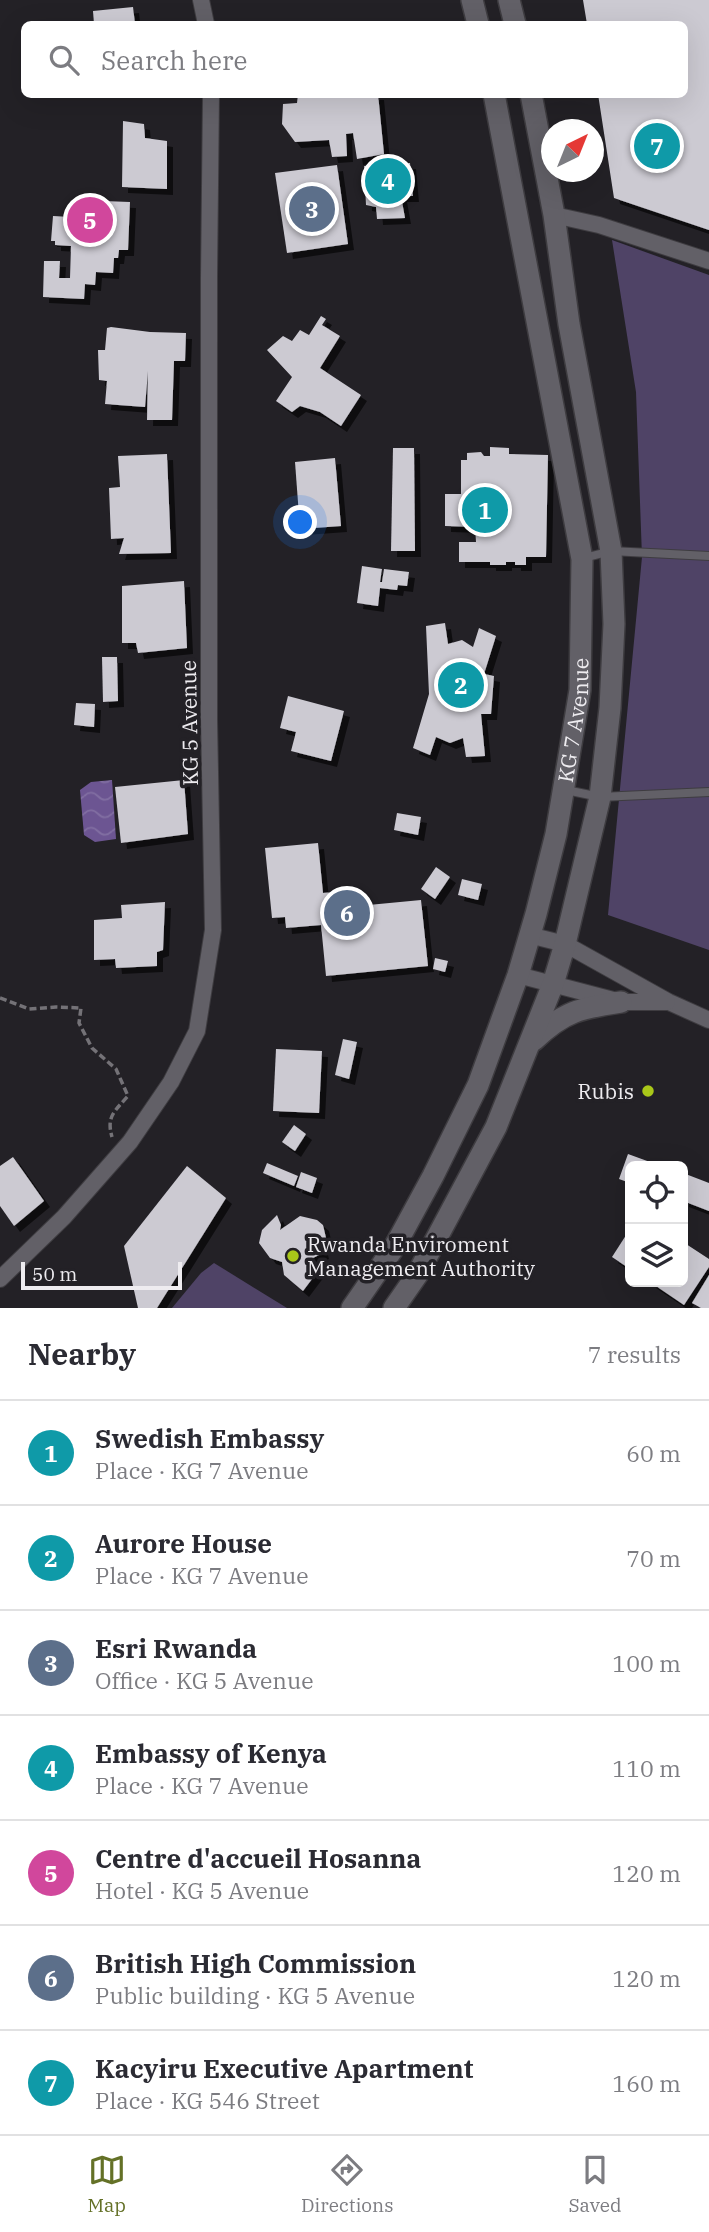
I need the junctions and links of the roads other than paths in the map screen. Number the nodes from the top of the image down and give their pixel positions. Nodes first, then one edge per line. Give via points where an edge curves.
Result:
1 (201, 0) edge
2 (472, 0) edge
3 (509, 0) edge
4 (205, 21) edge
5 (477, 21) edge
6 (514, 21) edge
7 (211, 98) edge
8 (495, 98) edge
9 (532, 98) edge
10 (554, 215) junction
11 (709, 261) edge
12 (611, 551) junction
13 (709, 556) edge
14 (582, 559) junction
15 (563, 790) junction
16 (709, 792) edge
17 (600, 797) junction
18 (529, 935) junction
19 (565, 944) junction
20 (518, 975) junction
21 (553, 984) junction
22 (621, 1002) junction
23 (670, 1002) junction
24 (709, 1020) edge
25 (530, 1044) junction
26 (0, 1279) edge
27 (352, 1308) edge
28 (394, 1308) edge

1 - 4 street
2 - 5 main road
3 - 6 main road
7 - 26 street, KG 5 Avenue via 213,930 197,1031 171,1082 121,1152 64,1217
8 - 14 main road, KG 7 Avenue
9 - 10 main road, KG 7 Avenue
10 - 11 street
10 - 12 main road, KG 7 Avenue
12 - 13 lane
12 - 14 lane
12 - 17 main road, KG 7 Avenue via 614,624
14 - 15 main road, KG 7 Avenue via 580,690
15 - 17 lane
15 - 18 main road, KG 7 Avenue
16 - 17 lane
17 - 19 main road, KG 7 Avenue
18 - 19 street
18 - 20 main road, KG 7 Avenue
19 - 21 main road, KG 7 Avenue
19 - 23 street
20 - 21 street
20 - 27 main road, KG 7 Avenue via 478,1085 433,1176 395,1246
21 - 22 street
21 - 25 main road, KG 7 Avenue
22 - 23 street
22 - 25 main road via 566,1014
23 - 24 street
25 - 28 main road, KG 7 Avenue via 496,1127 417,1275

